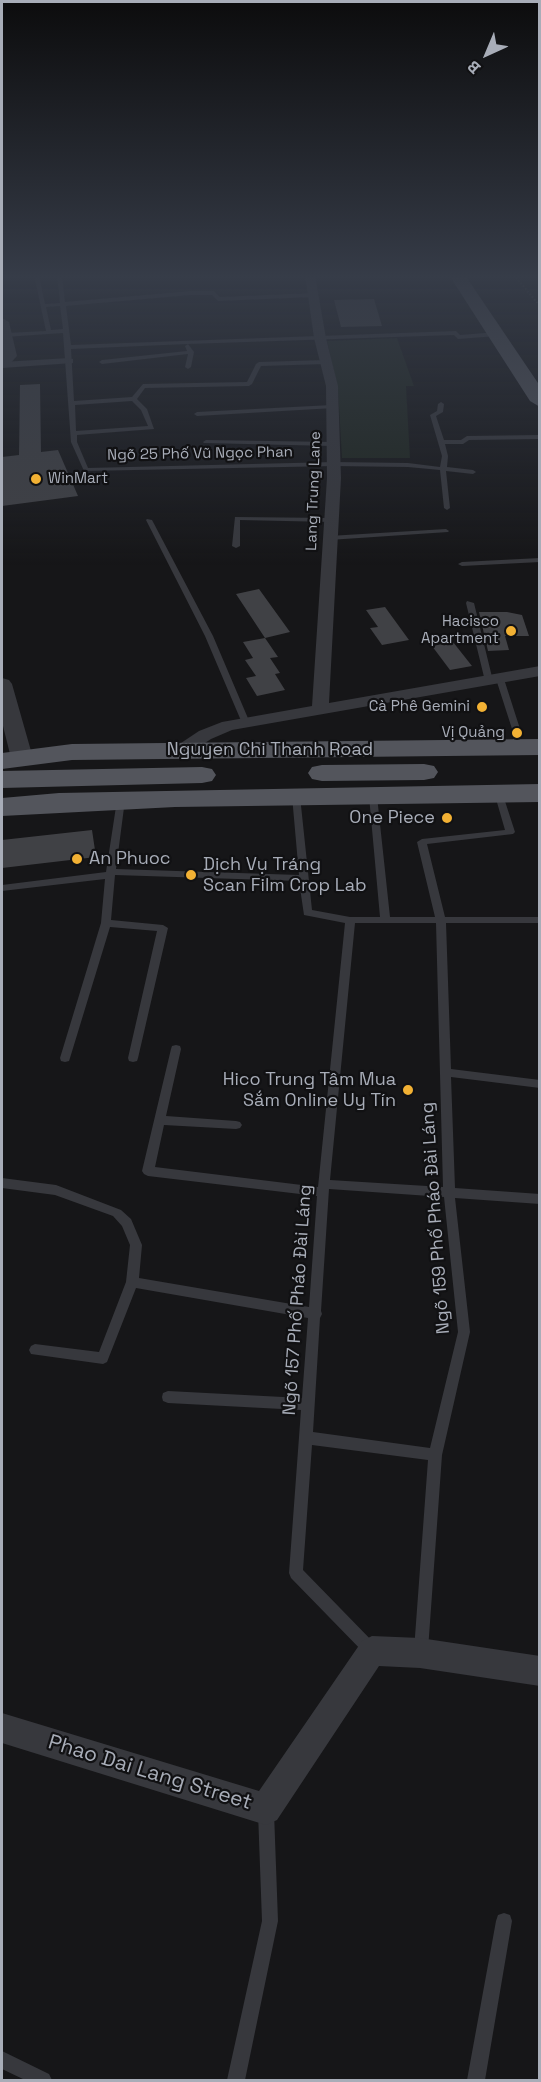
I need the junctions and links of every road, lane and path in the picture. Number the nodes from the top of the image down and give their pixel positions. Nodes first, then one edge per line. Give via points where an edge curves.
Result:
1 (70, 372) edge
2 (255, 372) edge
3 (329, 372) edge
4 (521, 372) edge
5 (134, 399) junction
6 (540, 401) edge
7 (72, 403) junction
8 (441, 404) dead end
9 (332, 407) junction
10 (196, 414) dead end
11 (73, 433) junction
12 (540, 437) edge
13 (206, 442) dead end
14 (443, 442) junction
15 (333, 444) junction
16 (334, 464) junction
17 (443, 471) junction
18 (473, 472) dead end
19 (447, 508) dead end
20 (149, 520) dead end
21 (331, 520) junction
22 (446, 531) dead end
23 (329, 538) junction
24 (236, 546) dead end
25 (540, 560) edge
26 (462, 564) dead end
27 (470, 603) dead end
28 (540, 671) edge
29 (494, 680) junction
30 (2, 684) edge
31 (320, 710) junction
32 (246, 723) junction
33 (532, 750) edge
34 (181, 751) junction
35 (12, 760) edge
36 (2, 780) edge
37 (47, 780) junction
38 (538, 786) edge
39 (498, 792) junction
40 (2, 793) edge
41 (296, 796) junction
42 (373, 796) junction
43 (121, 800) junction
44 (2, 807) edge
45 (110, 874) junction
46 (303, 878) junction
47 (2, 888) edge
48 (385, 919) junction
49 (350, 920) junction
50 (540, 920) edge
51 (441, 921) junction
52 (106, 924) junction
53 (176, 1049) dead end
54 (65, 1058) dead end
55 (133, 1058) dead end
56 (445, 1072) junction
57 (540, 1084) edge
58 (162, 1120) junction
59 (236, 1125) dead end
60 (2, 1182) edge
61 (323, 1188) junction
62 (449, 1192) junction
63 (540, 1199) edge
64 (132, 1282) junction
65 (316, 1314) junction
66 (34, 1350) dead end
67 (168, 1397) dead end
68 (309, 1404) junction
69 (307, 1438) junction
70 (435, 1455) junction
71 (372, 1651) junction
72 (420, 1653) junction
73 (540, 1671) edge
74 (2, 1728) edge
75 (266, 1809) junction
76 (504, 1921) dead end
77 (2, 2060) edge
78 (43, 2080) edge
79 (236, 2080) edge
80 (476, 2080) edge

1 - 7 lane, Ngõ 25 Phố Vũ Ngọc Phan
2 - 5 lane via 249,384 143,386
3 - 9 street, Lang Trung Lane
4 - 6 main road
5 - 7 lane
5 - 11 lane via 144,409 152,428
7 - 11 lane, Ngõ 25 Phố Vũ Ngọc Phan
8 - 14 lane via 440,412 433,415
9 - 10 lane
9 - 15 street, Lang Trung Lane
11 - 16 lane, Ngõ 25 Phố Vũ Ngọc Phan via 86,470
12 - 14 lane
13 - 15 lane
14 - 17 lane
15 - 16 street, Lang Trung Lane
16 - 17 lane via 408,465
16 - 21 street, Lang Trung Lane
17 - 18 lane
17 - 19 lane
20 - 32 lane via 209,636
21 - 23 street, Lang Trung Lane
21 - 24 lane via 237,518
22 - 23 lane
23 - 31 street, Lang Trung Lane
25 - 26 lane
27 - 29 lane
28 - 29 street
29 - 31 street
29 - 33 lane via 517,732
30 - 35 street
31 - 32 street
32 - 34 street via 205,735
33 - 34 main road, Nguyen Chi Thanh Road
34 - 35 main road, Nguyen Chi Thanh Road via 72,752
36 - 37 main road
37 - 38 main road
37 - 40 main road
38 - 39 main road
39 - 42 main road
39 - 51 lane, Ngõ 159 Phố Pháo Đài Láng via 510,832 422,843
41 - 42 main road
41 - 43 main road
41 - 46 lane
42 - 48 lane
43 - 44 main road
43 - 45 lane
45 - 46 lane
45 - 47 lane
45 - 52 lane
46 - 49 lane via 307,913
48 - 49 lane
48 - 51 lane
49 - 61 lane, Ngõ 157 Phố Pháo Đài Láng
50 - 51 lane
51 - 56 lane, Ngõ 159 Phố Pháo Đài Láng
52 - 54 lane
52 - 55 lane via 163,928
53 - 58 lane
56 - 57 lane
56 - 62 lane, Ngõ 159 Phố Pháo Đài Láng
58 - 59 lane
58 - 61 lane via 148,1171
60 - 64 lane via 56,1190 117,1213 133,1233 136,1245
61 - 62 lane
61 - 65 lane, Ngõ 157 Phố Pháo Đài Láng
62 - 63 lane
62 - 70 lane, Ngõ 159 Phố Pháo Đài Láng via 464,1332
64 - 65 lane
64 - 66 lane via 103,1358
65 - 68 lane, Ngõ 157 Phố Pháo Đài Láng
67 - 68 lane
68 - 69 lane, Ngõ 157 Phố Pháo Đài Láng
69 - 70 lane
69 - 71 lane, Ngõ 157 Phố Pháo Đài Láng via 296,1573
70 - 72 lane, Ngõ 159 Phố Pháo Đài Láng
71 - 72 street
71 - 75 street, Phao Dai Lang Street
72 - 73 street
74 - 75 street, Phao Dai Lang Street
75 - 79 lane via 270,1921
76 - 80 lane
77 - 78 lane

